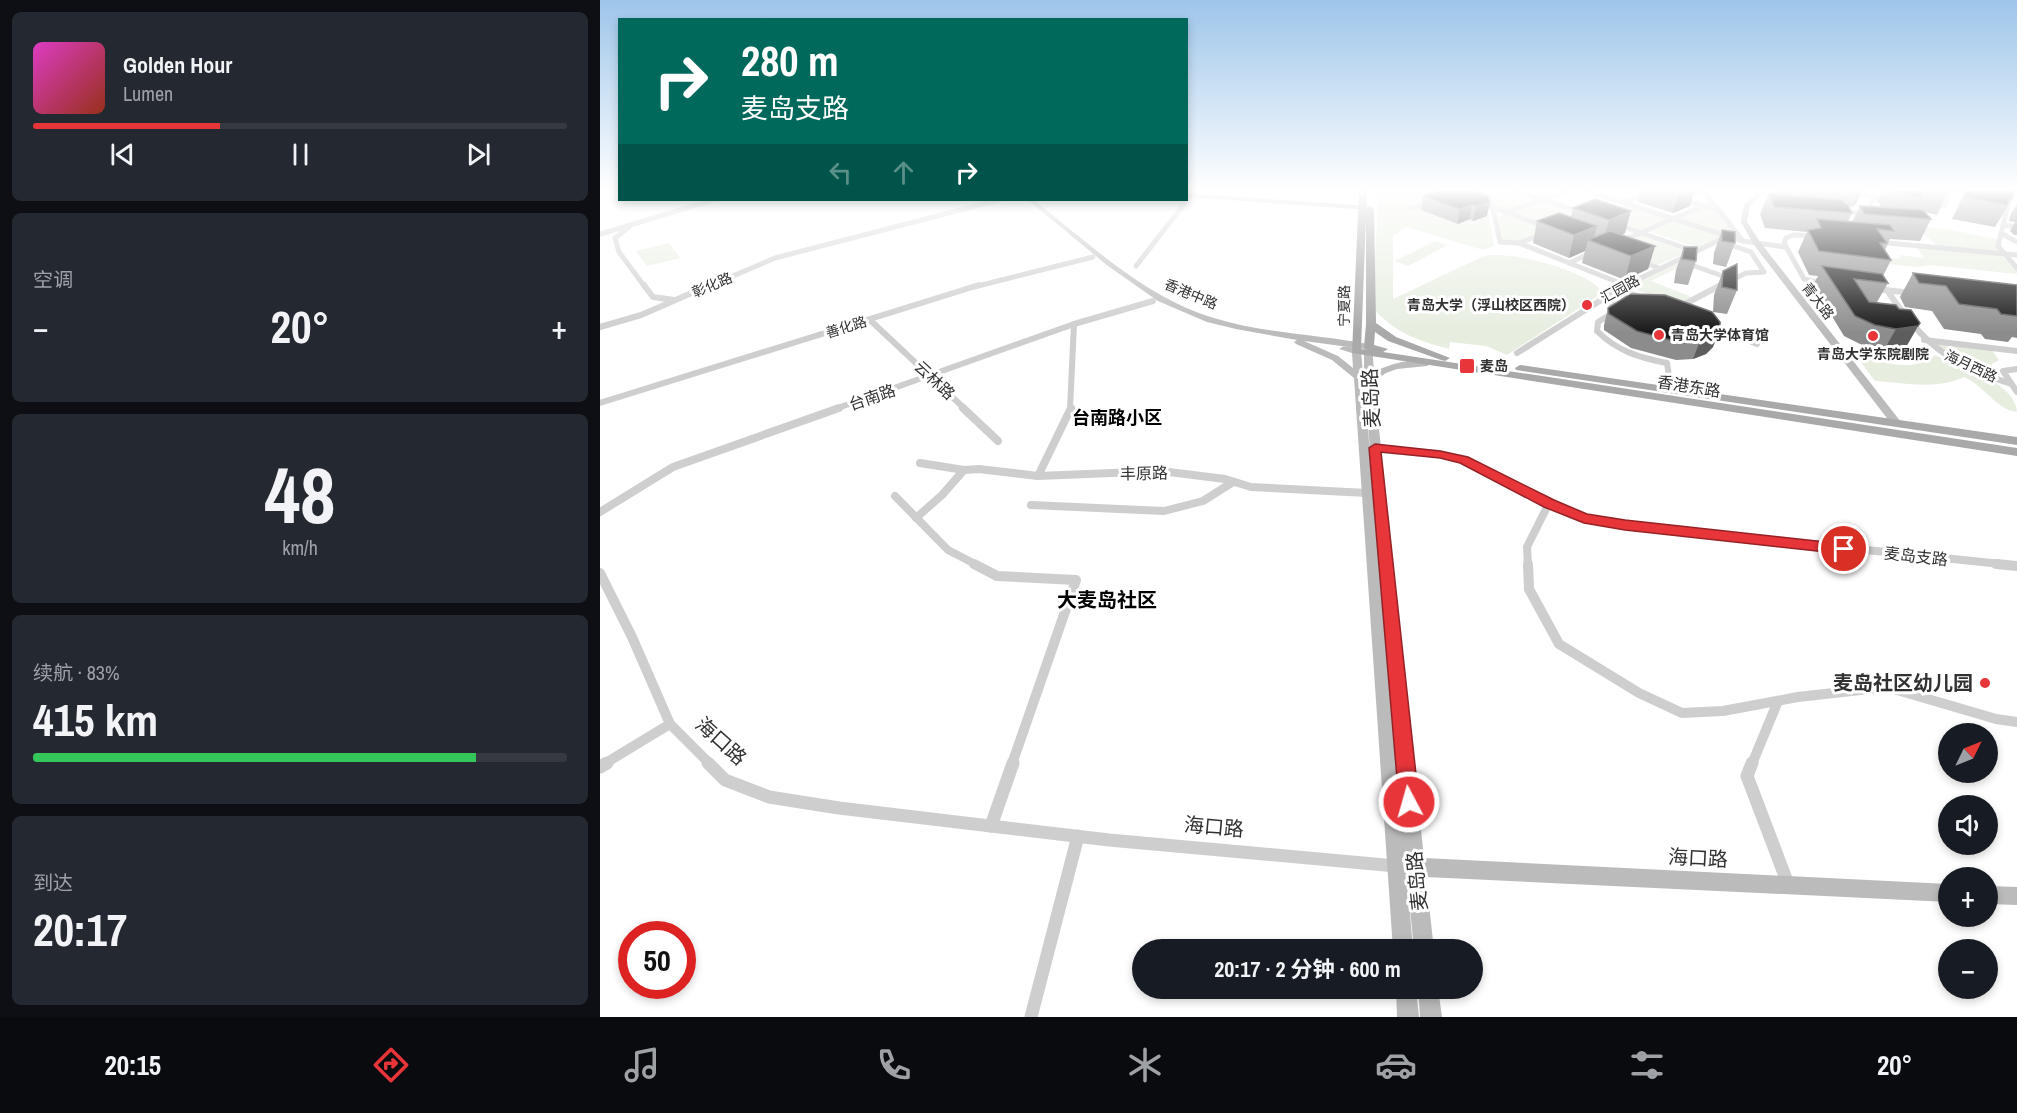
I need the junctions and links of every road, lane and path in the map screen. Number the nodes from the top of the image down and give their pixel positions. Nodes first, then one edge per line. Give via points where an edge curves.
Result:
1 (616, 237) edge
2 (854, 237) edge
3 (1069, 237) edge
4 (1076, 237) edge
5 (1157, 237) edge
6 (1364, 237) edge
7 (1367, 237) edge
8 (1499, 237) edge
9 (1534, 237) edge
10 (1628, 237) edge
11 (1652, 237) edge
12 (1725, 237) edge
13 (1732, 237) edge
14 (1740, 237) edge
15 (1754, 237) edge
16 (1787, 237) edge
17 (2000, 237) edge
18 (1928, 240) dead end
19 (1719, 241) junction
20 (1743, 241) junction
21 (1866, 241) edge
22 (1519, 243) junction
23 (1757, 243) junction
24 (1612, 244) edge
25 (1785, 247) junction
26 (1935, 247) junction
27 (1604, 248) edge
28 (1695, 252) junction
29 (2001, 252) junction
30 (2017, 255) edge
31 (1093, 257) junction
32 (1637, 260) edge
33 (1677, 260) junction
34 (1569, 263) junction
35 (1136, 266) junction
36 (1659, 268) junction
37 (2017, 268) edge
38 (1114, 269) junction
39 (1125, 277) junction
40 (1733, 280) junction
41 (1625, 285) junction
42 (1834, 285) edge
43 (1618, 288) junction
44 (1866, 288) edge
45 (1887, 290) junction
46 (1923, 294) edge
47 (1600, 300) junction
48 (675, 301) junction
49 (1153, 301) junction
50 (1650, 301) edge
51 (1671, 310) edge
52 (870, 320) junction
53 (1703, 322) edge
54 (1074, 324) junction
55 (1371, 324) junction
56 (600, 327) edge
57 (1924, 340) junction
58 (1298, 342) junction
59 (1757, 344) dead end
60 (1356, 348) junction
61 (1369, 350) junction
62 (2017, 351) edge
63 (1517, 353) dead end
64 (1445, 358) junction
65 (1426, 363) junction
66 (2017, 369) edge
67 (931, 376) junction
68 (1364, 378) junction
69 (2011, 384) junction
70 (1671, 390) junction
71 (2017, 392) edge
72 (600, 404) edge
73 (1897, 424) junction
74 (998, 441) dead end
75 (2017, 441) edge
76 (1369, 448) junction
77 (2017, 452) edge
78 (920, 463) dead end
79 (964, 470) junction
80 (1038, 476) junction
81 (1233, 482) junction
82 (1367, 494) junction
83 (895, 496) dead end
84 (1549, 503) junction
85 (1031, 505) dead end
86 (600, 512) edge
87 (916, 518) junction
88 (2016, 566) edge
89 (600, 573) edge
90 (1778, 701) junction
91 (2017, 722) edge
92 (670, 724) junction
93 (600, 767) edge
94 (992, 826) junction
95 (1078, 836) junction
96 (1406, 866) junction
97 (1788, 885) junction
98 (1938, 892) edge
99 (1998, 895) edge
100 (2017, 896) edge
101 (1403, 939) edge
102 (1422, 939) edge
103 (1407, 999) edge
104 (1429, 999) edge
105 (1030, 1017) edge
106 (1408, 1017) edge
107 (1431, 1017) edge

1 - 48 street via 620,252 653,297
2 - 48 street, 彰化路 via 775,258
3 - 31 main road, 香港中路
4 - 38 main road, 香港中路
5 - 35 street
6 - 60 main road, 宁夏路
7 - 55 main road, 宁夏路
8 - 22 street via 1500,242
9 - 22 street
10 - 24 street
11 - 28 street
12 - 19 street, 汇园路
13 - 20 street
14 - 20 street
15 - 23 main road, 青大路
16 - 25 street
17 - 29 street
18 - 26 street
19 - 28 street, 汇园路
19 - 40 street via 1750,252 1764,272 1746,273
20 - 23 street
21 - 26 street
22 - 34 street
23 - 25 street
23 - 73 main road, 青大路
25 - 42 street via 1804,279
26 - 29 street
27 - 34 street
28 - 33 street, 汇园路
29 - 30 street
29 - 37 street
31 - 38 main road, 香港中路
31 - 52 street, 善化路 via 1000,279
32 - 36 street
33 - 36 street, 汇园路
33 - 40 street
34 - 41 street
35 - 38 main road
35 - 39 main road
36 - 41 street, 汇园路
38 - 39 main road, 香港中路
39 - 49 main road, 香港中路
39 - 60 main road, 香港中路 via 1183,309 1216,320
40 - 51 street via 1681,310
41 - 43 street, 汇园路
43 - 47 street, 汇园路
43 - 50 street
44 - 45 street
45 - 46 street
45 - 57 street, 海月西路
47 - 63 street, 汇园路
47 - 70 street via 1621,308 1598,322 1597,331 1609,344 1626,353 1667,363
48 - 56 street, 彰化路
49 - 54 street, 台南路
49 - 58 main road, 香港中路 via 1210,324
52 - 67 street, 云林路
52 - 72 street, 善化路
53 - 59 street
54 - 67 street, 台南路
54 - 80 street via 1072,406
55 - 61 main road, 宁夏路
55 - 64 main road via 1392,339
57 - 62 street
57 - 69 street, 海月西路 via 1949,359
58 - 60 main road, 香港中路
58 - 68 main road via 1335,358
60 - 61 main road, 香港东路
60 - 68 main road, 麦岛路
61 - 64 main road, 香港东路
61 - 65 main road, 香港东路
61 - 68 main road, 麦岛路
64 - 70 main road, 香港东路
65 - 68 main road via 1394,366
65 - 77 main road, 香港东路
66 - 69 street via 2003,371
67 - 74 street, 云林路
67 - 86 street, 台南路 via 673,467
68 - 76 main road, 麦岛路
69 - 71 street
70 - 73 main road, 香港东路
73 - 75 main road, 香港东路
76 - 82 main road, 麦岛路
76 - 84 street, 麦岛支路 via 1464,460
76 - 96 main road, 麦岛路
78 - 79 street, 丰原路
79 - 80 street, 丰原路
79 - 87 street
80 - 81 street, 丰原路 via 1161,471
81 - 82 street, 丰原路 via 1251,487
81 - 85 street via 1203,501 1164,511
82 - 96 main road, 麦岛路
83 - 87 street
84 - 88 street, 麦岛支路 via 1584,518 1625,525
84 - 90 street via 1527,547 1529,589 1559,644 1639,693 1682,713 1723,711
87 - 94 street via 948,550 997,576 1076,580
89 - 92 street, 海口路
90 - 91 street via 1887,687
90 - 97 street via 1747,776
92 - 93 street
92 - 94 street, 海口路 via 725,780 769,797
94 - 95 street, 海口路
95 - 96 street, 海口路
95 - 105 street
96 - 97 main road, 海口路
96 - 101 main road, 麦岛路
96 - 102 main road, 麦岛路
97 - 98 main road, 海口路
99 - 100 main road
103 - 106 main road
104 - 107 main road

